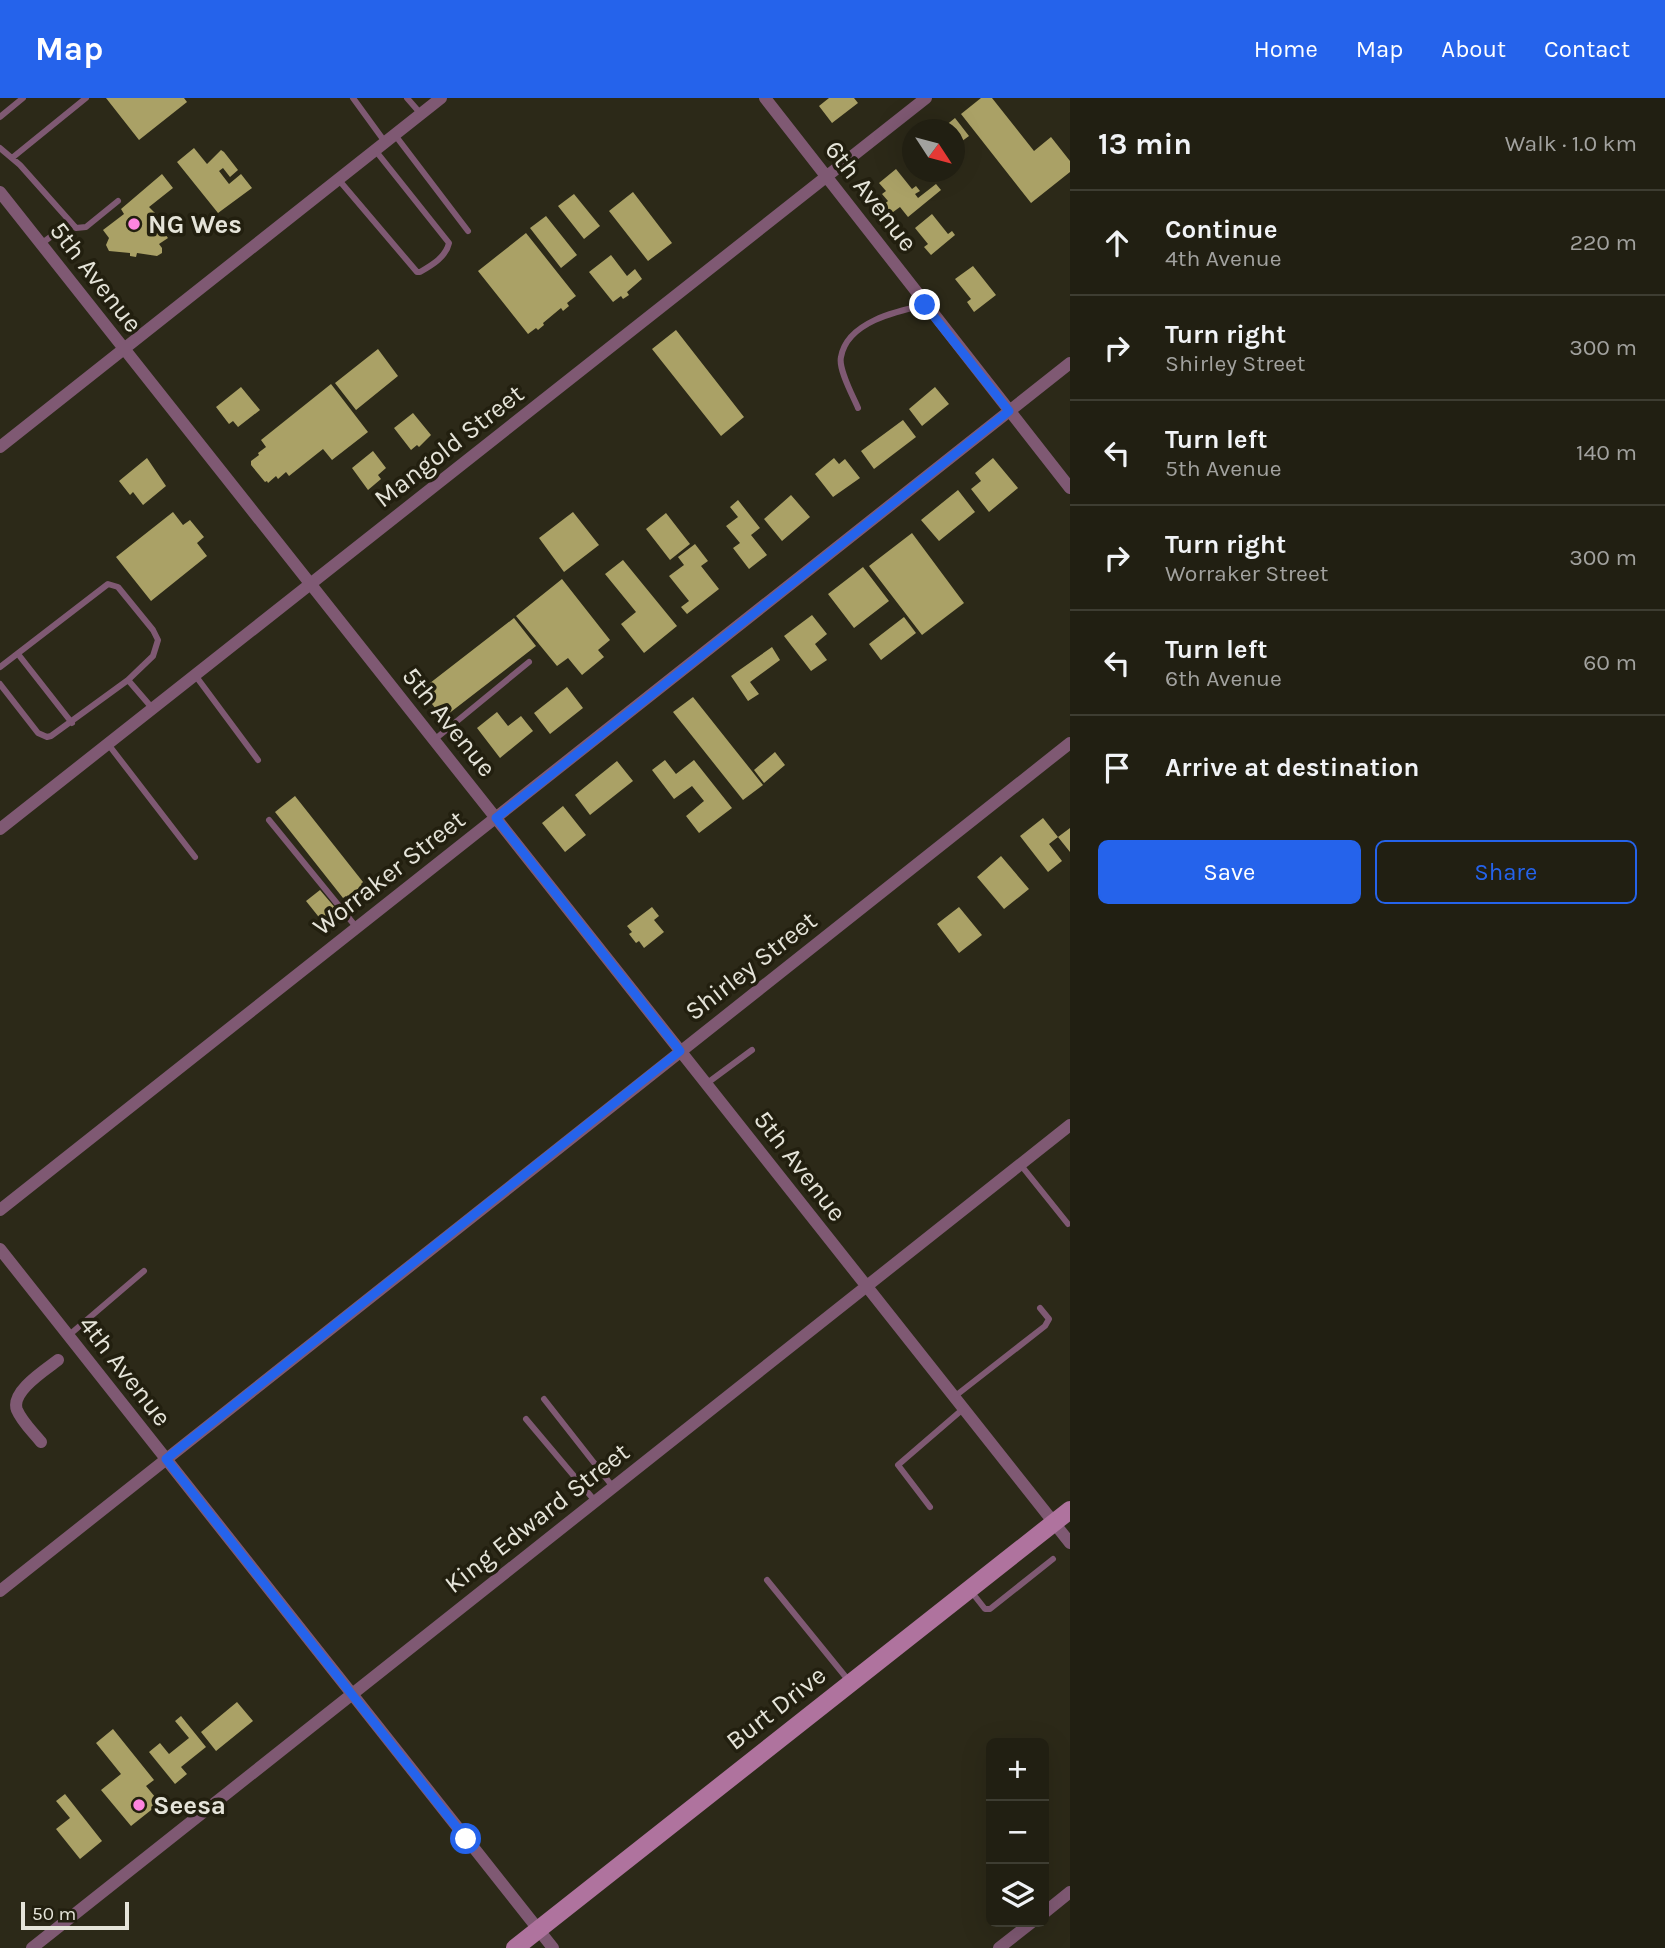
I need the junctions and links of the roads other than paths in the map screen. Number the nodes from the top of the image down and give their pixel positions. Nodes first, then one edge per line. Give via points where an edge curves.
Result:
1 (23, 98) edge
2 (86, 98) edge
3 (353, 98) edge
4 (407, 98) edge
5 (441, 98) edge
6 (765, 98) edge
7 (926, 98) edge
8 (421, 114) junction
9 (0, 117) edge
10 (385, 142) junction
11 (0, 148) edge
12 (12, 158) junction
13 (827, 177) junction
14 (338, 179) junction
15 (0, 192) edge
16 (118, 201) dead end
17 (69, 223) junction
18 (468, 231) dead end
19 (41, 244) junction
20 (925, 305) junction
21 (124, 348) junction
22 (1070, 363) edge
23 (858, 408) dead end
24 (1009, 411) junction
25 (0, 447) edge
26 (1070, 488) edge
27 (310, 584) junction
28 (18, 654) junction
29 (529, 662) dead end
30 (0, 667) edge
31 (195, 675) junction
32 (128, 680) junction
33 (0, 684) edge
34 (153, 709) junction
35 (72, 723) junction
36 (434, 740) junction
37 (1070, 743) edge
38 (108, 744) junction
39 (258, 760) dead end
40 (496, 818) junction
41 (269, 820) dead end
42 (0, 829) edge
43 (195, 857) dead end
44 (357, 928) junction
45 (752, 1049) dead end
46 (680, 1051) junction
47 (706, 1084) junction
48 (1070, 1125) edge
49 (1020, 1164) junction
50 (0, 1210) edge
51 (1068, 1224) dead end
52 (0, 1249) edge
53 (144, 1271) dead end
54 (866, 1286) junction
55 (1040, 1308) dead end
56 (68, 1336) junction
57 (58, 1360) dead end
58 (954, 1397) junction
59 (544, 1399) dead end
60 (964, 1409) junction
61 (526, 1419) dead end
62 (41, 1442) dead end
63 (166, 1459) junction
64 (613, 1487) junction
65 (595, 1501) junction
66 (930, 1507) dead end
67 (1070, 1510) edge
68 (1054, 1522) junction
69 (1070, 1543) edge
70 (1053, 1559) dead end
71 (767, 1580) dead end
72 (969, 1589) junction
73 (0, 1591) edge
74 (851, 1682) junction
75 (351, 1694) junction
76 (1070, 1892) edge
77 (1049, 1909) edge
78 (1026, 1927) edge
79 (539, 1929) junction
80 (32, 1948) edge
81 (515, 1948) edge
82 (553, 1948) edge
83 (999, 1948) edge

1 - 9 lane
2 - 12 lane
3 - 10 lane
4 - 8 lane
5 - 8 street
6 - 13 street, 6th Avenue
7 - 13 street, Mangold Street
8 - 10 street
10 - 14 street
10 - 14 lane via 449,243 442,257 417,272
10 - 18 lane
11 - 12 lane
12 - 17 lane
13 - 20 street, 6th Avenue
13 - 27 street, Mangold Street
14 - 21 street
15 - 19 street, 5th Avenue
16 - 17 lane via 86,227
17 - 19 lane
19 - 21 street, 5th Avenue
20 - 23 lane via 870,322 850,340 840,357
20 - 24 street, 6th Avenue
21 - 25 street
21 - 27 street, 5th Avenue
22 - 24 street, Worraker Street
24 - 26 street, 6th Avenue
24 - 40 street, Worraker Street
27 - 31 street, Mangold Street
27 - 36 street, 5th Avenue
28 - 30 lane
28 - 32 lane via 112,584 157,635 153,656
28 - 35 lane
29 - 36 lane
31 - 34 street, Mangold Street
31 - 39 lane
32 - 34 lane
32 - 35 lane
33 - 35 lane via 43,736
34 - 38 street, Mangold Street
36 - 40 street, 5th Avenue
37 - 46 street, Shirley Street
38 - 42 street, Mangold Street
38 - 43 lane
40 - 44 street, Worraker Street
40 - 46 street, 5th Avenue
41 - 44 lane
44 - 50 street, Worraker Street
45 - 47 lane
46 - 47 street, 5th Avenue
46 - 63 street, Shirley Street
47 - 54 street, 5th Avenue
48 - 49 street, King Edward Street
49 - 51 lane
49 - 54 street, King Edward Street
52 - 56 street, 4th Avenue
53 - 56 lane
54 - 58 street, 5th Avenue
54 - 64 street, King Edward Street
55 - 58 lane via 1049,1319 1045,1326
56 - 63 street, 4th Avenue
57 - 62 street via 17,1397 18,1413
58 - 60 street, 5th Avenue
59 - 64 lane
60 - 66 lane via 898,1465
60 - 68 street, 5th Avenue
61 - 65 lane
63 - 73 street, Shirley Street
63 - 75 street, 4th Avenue
64 - 65 street, King Edward Street
65 - 75 street, King Edward Street
67 - 68 street, Burt Drive
68 - 69 street, 5th Avenue
68 - 72 street, Burt Drive
70 - 72 lane via 990,1609
71 - 74 lane
72 - 74 street, Burt Drive
74 - 79 street, Burt Drive
75 - 79 street, 4th Avenue
75 - 80 street, King Edward Street
76 - 77 street
78 - 83 street
79 - 81 street, Burt Drive
79 - 82 street, 4th Avenue

